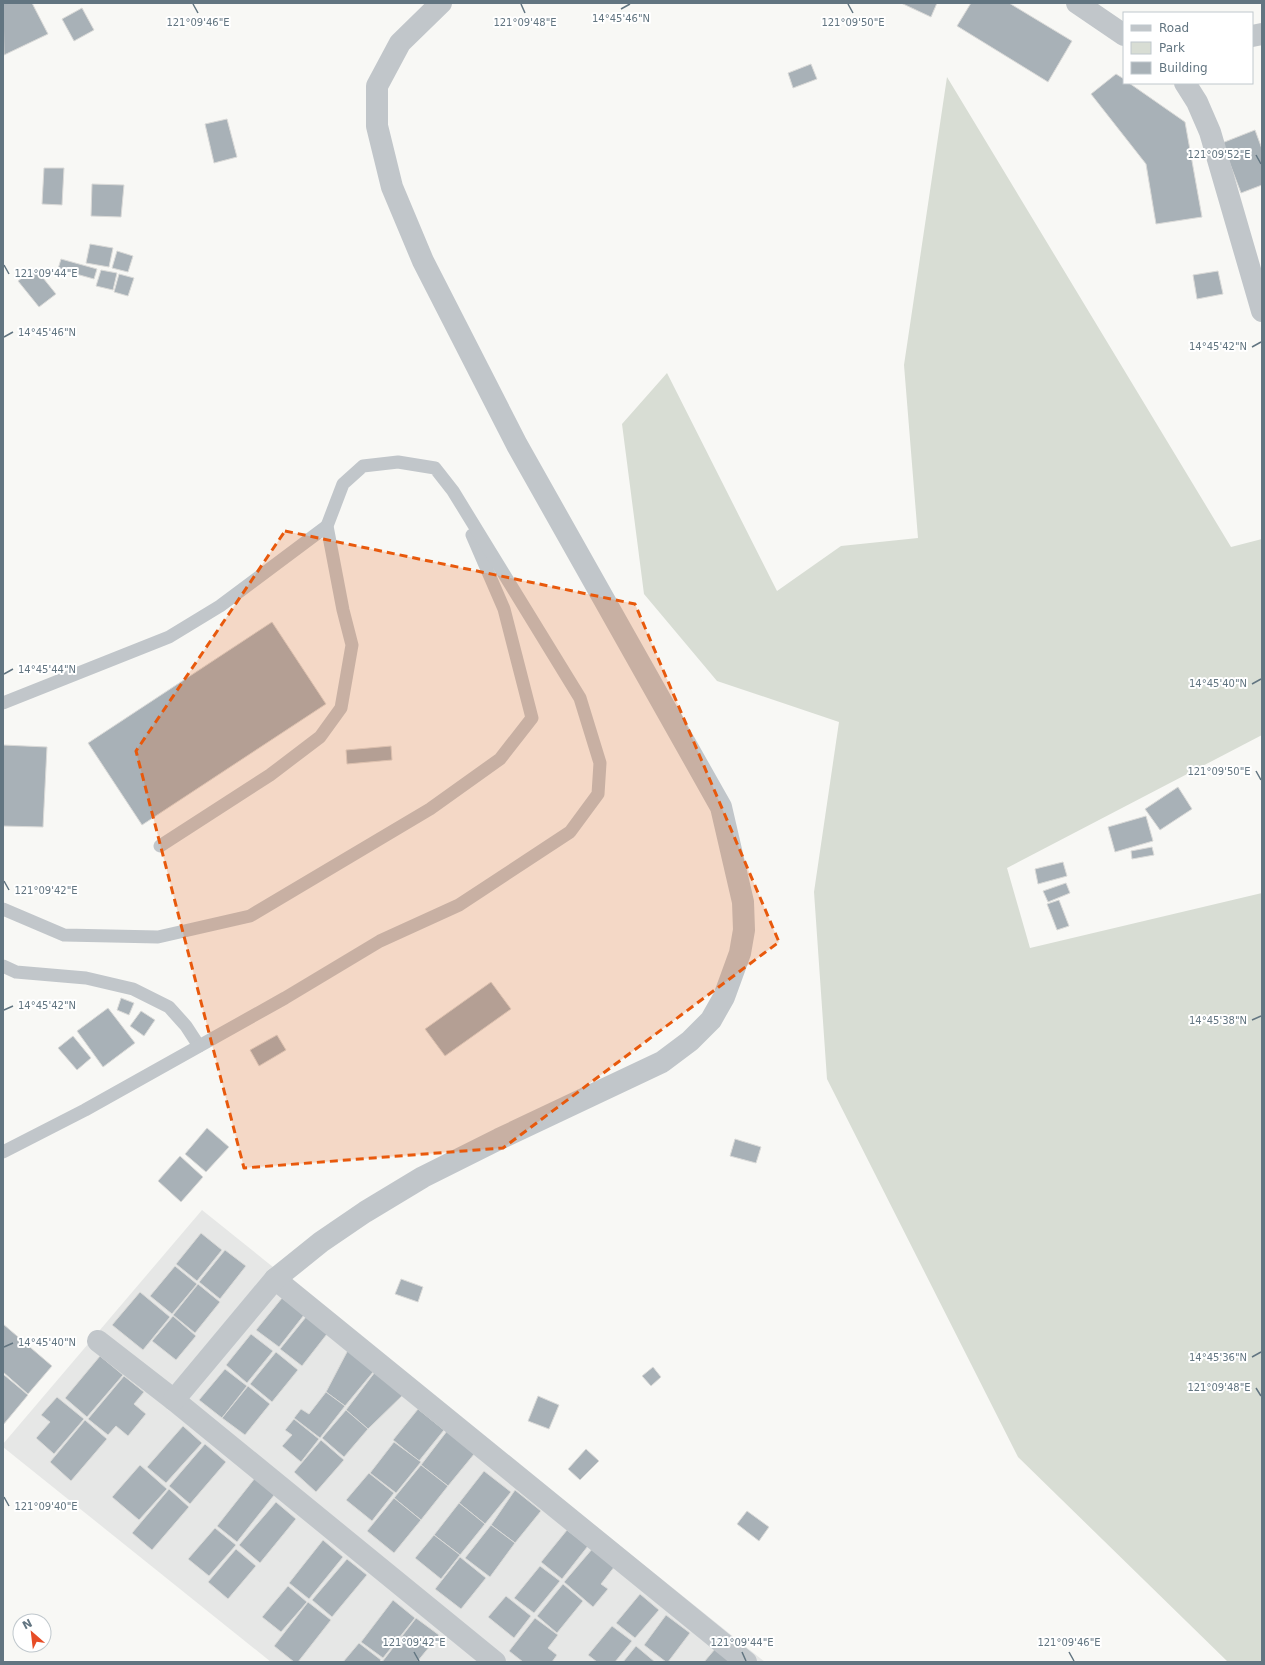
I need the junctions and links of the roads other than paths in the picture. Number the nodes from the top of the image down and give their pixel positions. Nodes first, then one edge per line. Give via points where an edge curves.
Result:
1 (441, 3) edge
2 (1077, 3) edge
3 (1123, 34) edge
4 (1186, 84) edge
5 (1262, 311) edge
6 (453, 491) junction
7 (327, 526) junction
8 (3, 704) edge
9 (160, 846) dead end
10 (3, 909) edge
11 (3, 966) edge
12 (199, 1046) junction
13 (3, 1152) edge
14 (276, 1279) junction
15 (98, 1341) dead end
16 (174, 1400) junction
17 (495, 1662) edge
18 (746, 1662) edge

1 - 14 street via 400,43 377,86 377,126 392,187 423,261 517,445 721,808 743,902 742,938 740,953 724,997 711,1020 690,1041 662,1062 423,1177 320,1242
2 - 3 street
4 - 5 street via 1210,132
6 - 7 lane via 434,468 398,462 363,466 343,484
6 - 10 lane via 504,609 532,718 500,759 430,809 250,916 158,937 64,936
6 - 12 lane via 580,698 600,763 598,794 570,832 459,905 380,941
7 - 8 lane via 220,606 168,637
7 - 9 lane via 352,645 341,708 320,737 270,776
11 - 12 lane via 16,972 86,978 133,988 169,1007
12 - 13 lane via 85,1110
14 - 16 street
14 - 18 street
15 - 16 street
16 - 17 street

